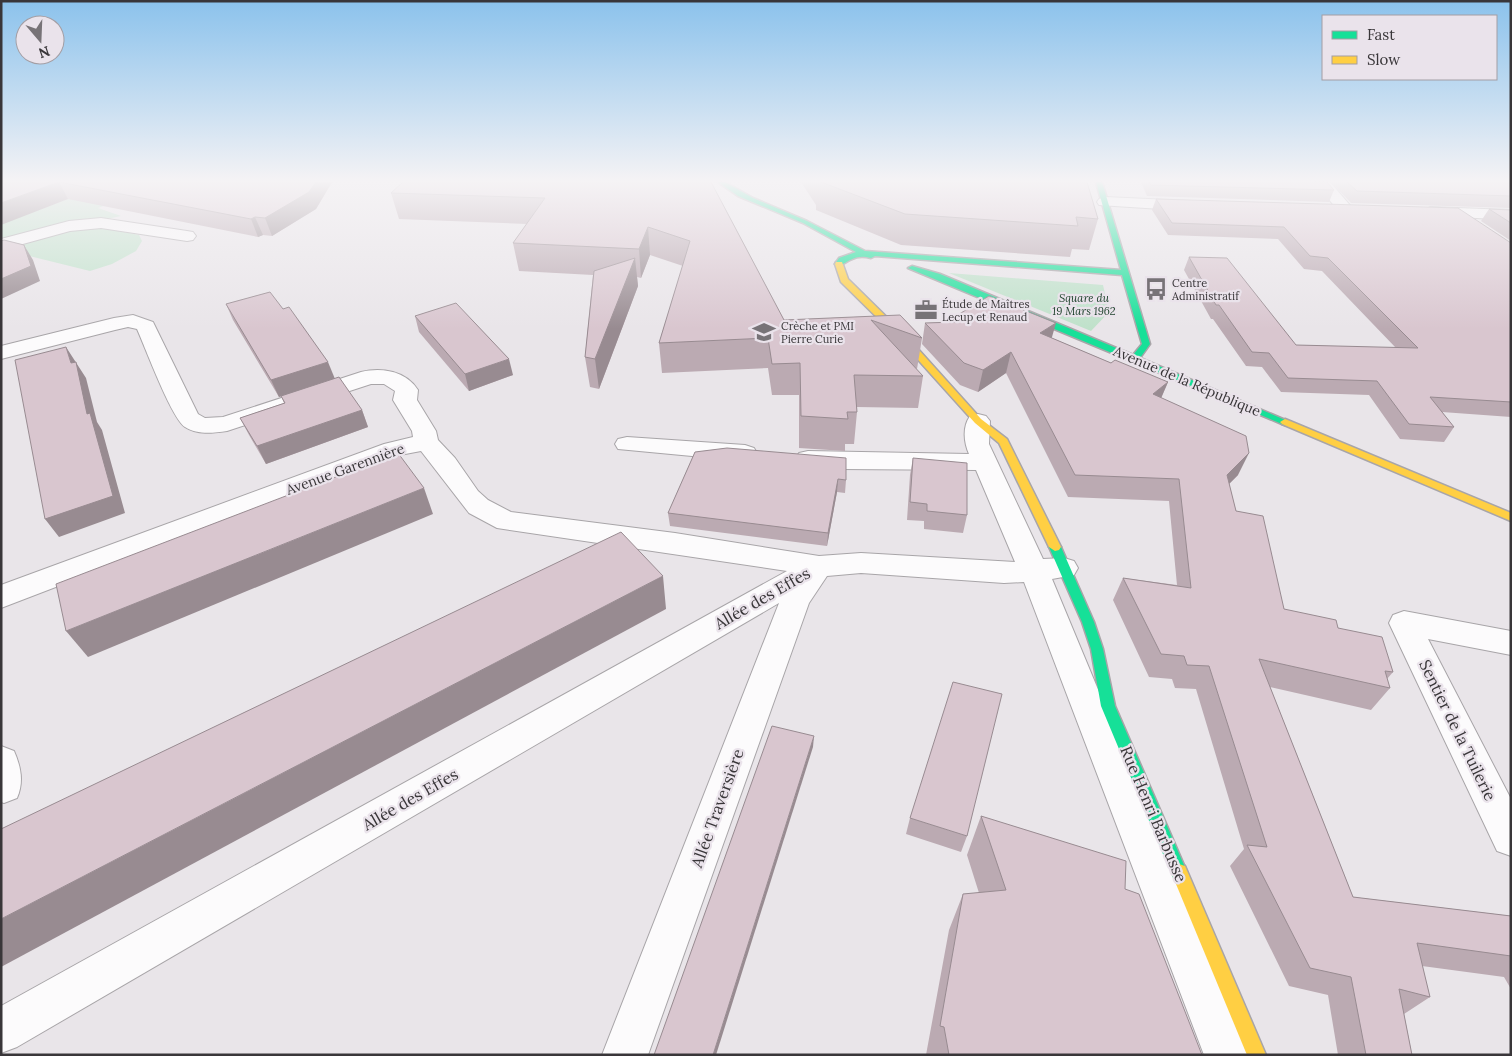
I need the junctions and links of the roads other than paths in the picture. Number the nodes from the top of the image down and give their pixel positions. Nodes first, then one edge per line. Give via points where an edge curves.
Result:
1 (51, 231) edge
2 (156, 231) edge
3 (822, 231) edge
4 (1114, 231) edge
5 (187, 236) dead end
6 (1, 245) edge
7 (861, 253) junction
8 (1126, 273) junction
9 (1, 353) edge
10 (1135, 359) junction
11 (978, 421) junction
12 (426, 442) junction
13 (627, 444) dead end
14 (986, 462) junction
15 (1511, 517) edge
16 (819, 566) junction
17 (1049, 569) junction
18 (1, 597) edge
19 (1511, 644) edge
20 (1511, 838) edge
21 (1, 1031) edge
22 (625, 1055) edge
23 (1227, 1055) edge
24 (1257, 1055) edge

1 - 6 street
2 - 5 street
3 - 7 street
4 - 8 street
7 - 8 street
7 - 10 street, Avenue de la République via 936,276
7 - 11 street, Rue Henri Barbusse via 839,262 838,271 844,280 906,340
8 - 10 street via 1146,344
9 - 12 street via 116,323 140,322 146,326 194,424 227,424 369,377 381,376 399,381 407,390 405,400 424,431
10 - 15 street, Avenue de la République
11 - 14 street, Rue Henri Barbusse via 977,444
11 - 17 street, Rue Henri Barbusse via 1003,441
12 - 16 street via 438,452 479,509 490,516 506,521 675,542
12 - 18 street, Avenue Garennière via 393,449
13 - 14 street via 841,461
14 - 17 street, Rue Henri Barbusse
16 - 17 street via 861,563 1004,573
16 - 21 street, Allée des Effes
16 - 22 street, Allée Traversière via 795,600
17 - 23 street, Rue Henri Barbusse
17 - 24 street, Rue Henri Barbusse via 1097,649 1108,706
19 - 20 street, Sentier de la Tuilerie via 1404,623

